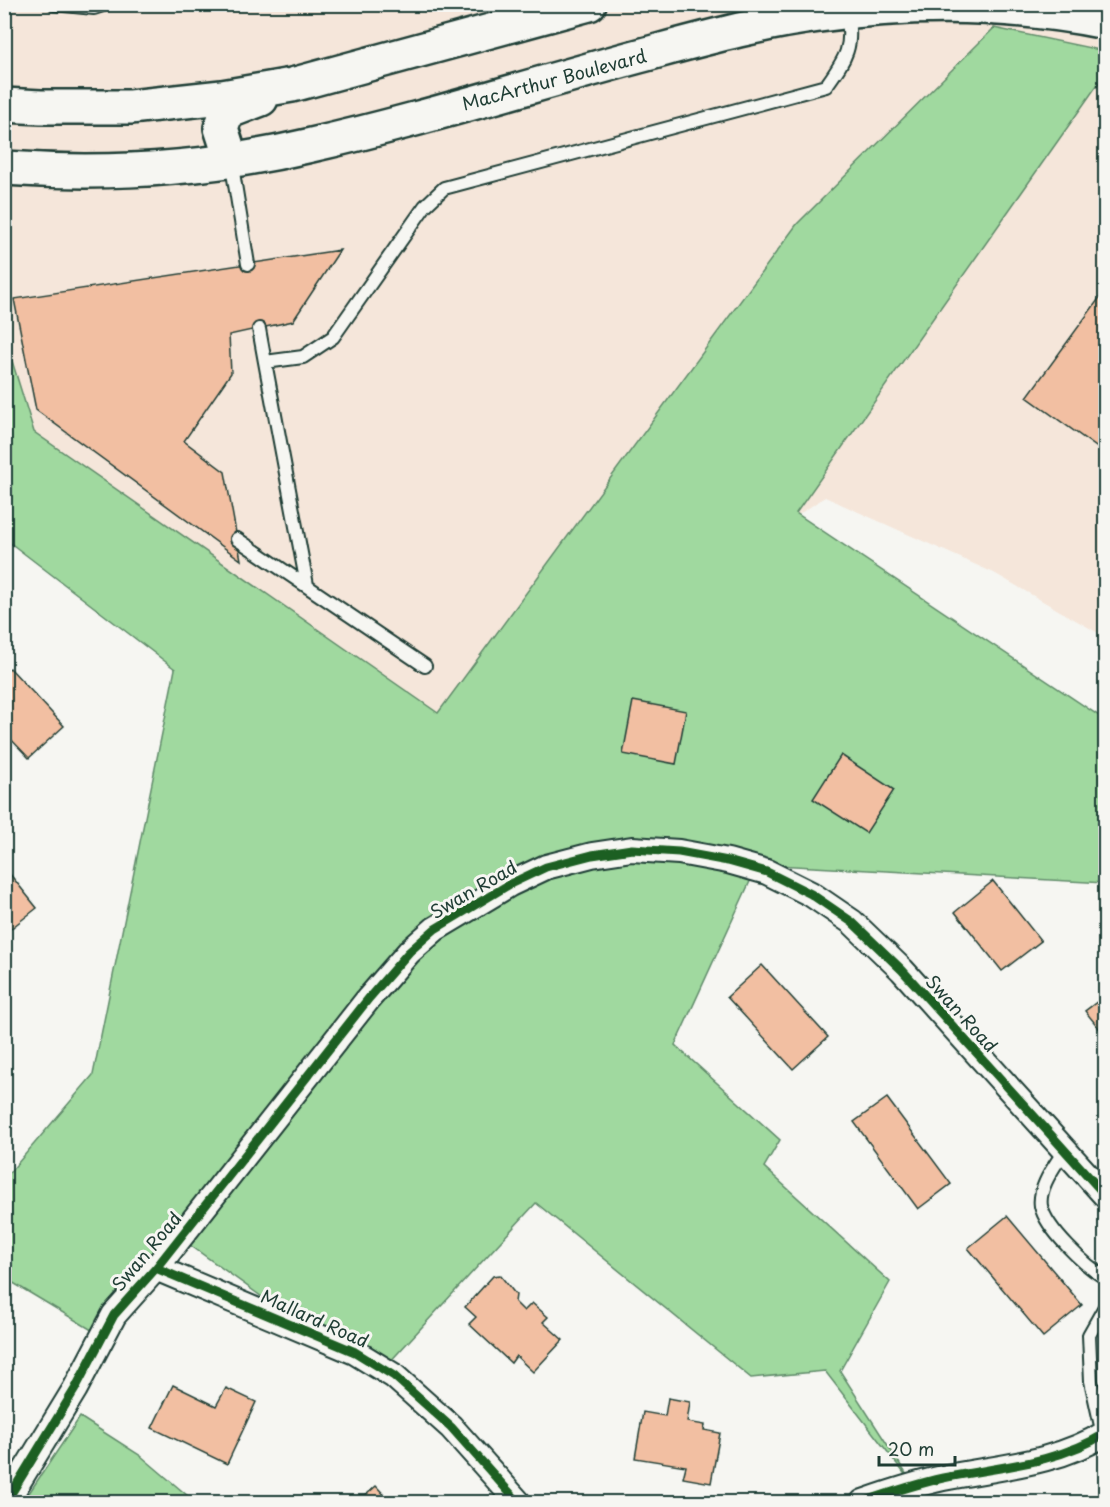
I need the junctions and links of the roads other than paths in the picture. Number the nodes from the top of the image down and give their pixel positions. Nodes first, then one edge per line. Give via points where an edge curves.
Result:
1 (54, 4) edge
2 (106, 4) edge
3 (589, 4) edge
4 (963, 5) edge
5 (847, 12) junction
6 (1106, 22) edge
7 (347, 70) junction
8 (4, 105) edge
9 (231, 159) junction
10 (4, 168) edge
11 (248, 264) dead end
12 (259, 328) dead end
13 (265, 362) junction
14 (237, 539) dead end
15 (307, 585) junction
16 (425, 666) dead end
17 (1064, 1151) junction
18 (1106, 1196) edge
19 (156, 1268) junction
20 (1106, 1278) edge
21 (1106, 1305) edge
22 (1104, 1434) edge
23 (6, 1503) edge
24 (518, 1503) edge
25 (863, 1503) edge

1 - 2 lane via 94,8
3 - 7 main road
4 - 5 main road, MacArthur Boulevard
4 - 6 main road, MacArthur Boulevard
5 - 9 main road, MacArthur Boulevard via 740,29 306,147
5 - 13 lane via 851,32 848,54 826,86 444,188 425,206 333,337 303,357
7 - 8 main road via 292,85 222,97 130,107
7 - 9 main road via 332,87 267,97 227,112 221,128
9 - 10 main road, MacArthur Boulevard via 134,170
9 - 11 lane
12 - 13 lane
13 - 15 lane
14 - 15 lane
15 - 16 lane
17 - 18 street, Swan Road
17 - 19 street, Swan Road via 902,970 852,922 811,894 767,872 679,852 632,849 546,867 435,928 369,998
17 - 20 lane via 1045,1184 1041,1206 1053,1227 1090,1270
19 - 23 street, Swan Road via 114,1315 75,1389
19 - 24 street, Mallard Road via 354,1352 394,1376 451,1427
21 - 22 lane via 1089,1335 1090,1381
22 - 25 street via 1061,1454 942,1478

